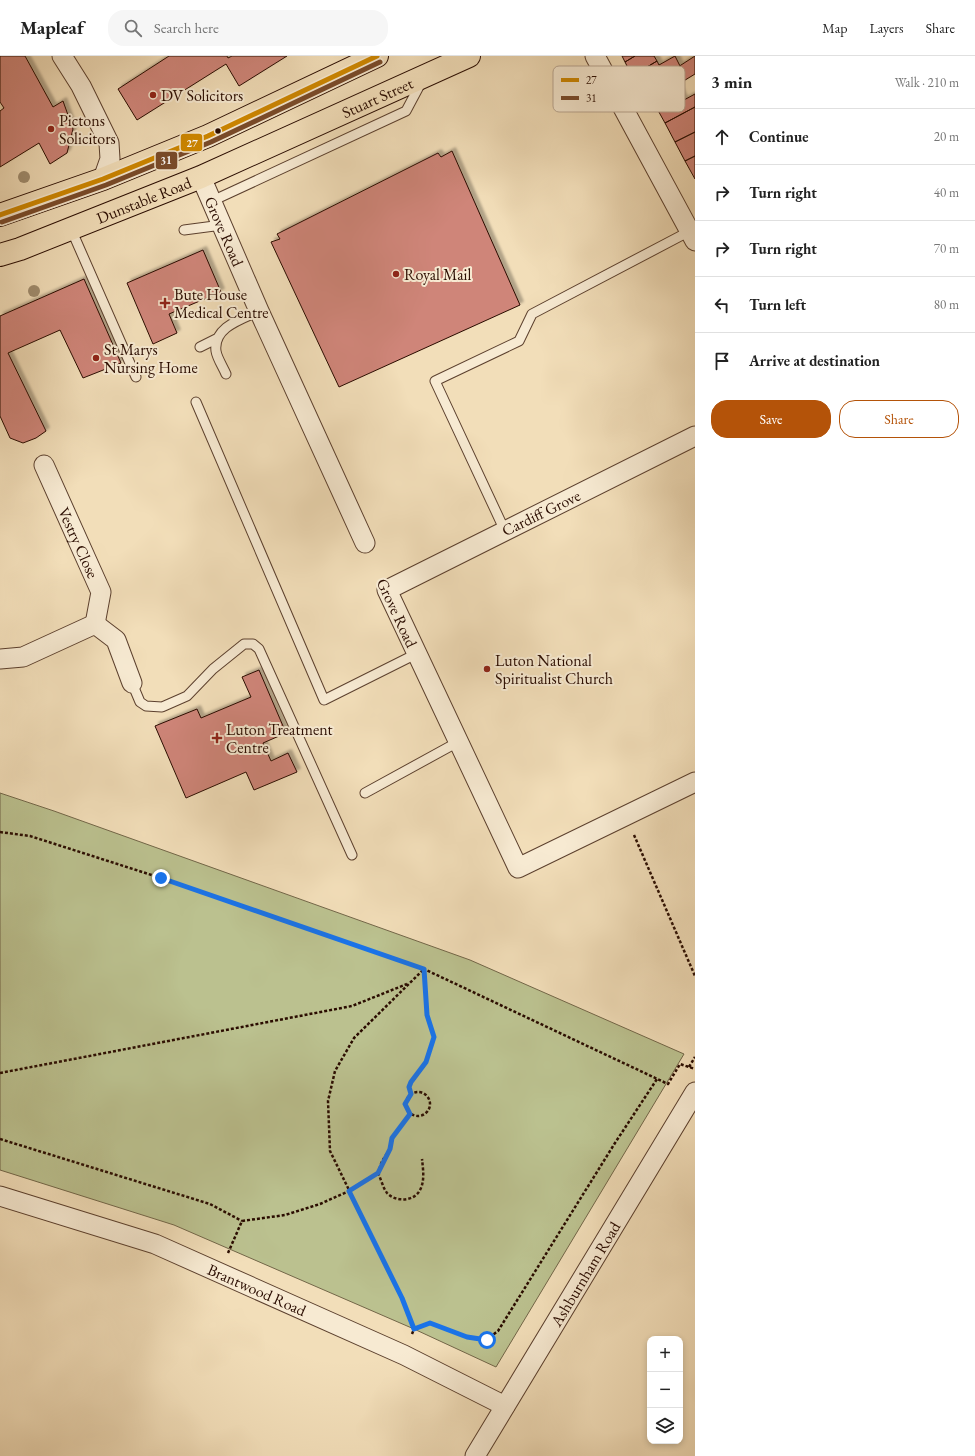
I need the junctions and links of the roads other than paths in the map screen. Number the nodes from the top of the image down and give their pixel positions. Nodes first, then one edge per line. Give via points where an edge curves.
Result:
1 (62, 56) edge
2 (377, 56) edge
3 (468, 56) edge
4 (595, 56) edge
5 (343, 64) edge
6 (600, 66) edge
7 (424, 76) junction
8 (625, 112) edge
9 (286, 140) joint
10 (201, 177) junction
11 (103, 179) junction
12 (212, 201) junction
13 (0, 215) edge
14 (222, 225) junction
15 (71, 229) junction
16 (184, 230) dead end
17 (693, 236) edge
18 (0, 255) edge
19 (259, 311) junction
20 (218, 338) junction
21 (200, 347) dead end
22 (226, 374) dead end
23 (136, 377) dead end
24 (196, 402) dead end
25 (695, 436) edge
26 (44, 465) dead end
27 (505, 531) junction
28 (366, 543) dead end
29 (387, 590) joint
30 (95, 624) junction
31 (416, 654) junction
32 (0, 659) edge
33 (132, 683) joint
34 (458, 742) junction
35 (695, 782) edge
36 (366, 793) dead end
37 (352, 855) dead end
38 (695, 1092) edge
39 (0, 1196) edge
40 (505, 1406) junction
41 (475, 1456) edge

1 - 11 street via 81,86 109,143 110,159
2 - 5 highway
3 - 7 highway, Stuart Street
4 - 6 street
5 - 11 highway via 208,136
7 - 9 highway, Stuart Street
7 - 12 lane, Dunstable Road via 406,110
8 - 17 street
9 - 10 highway, Dunstable Road
10 - 12 street, Grove Road
10 - 15 highway, Dunstable Road
11 - 13 highway
12 - 14 street, Grove Road
14 - 16 lane
14 - 19 street, Grove Road
15 - 18 highway, Dunstable Road
15 - 23 lane
17 - 27 lane via 532,314 519,341 434,381
19 - 20 lane via 224,328
19 - 28 street, Grove Road
20 - 21 lane
20 - 22 lane via 216,352
24 - 31 lane via 324,700
25 - 27 street, Cardiff Grove
26 - 30 street, Vestry Close via 100,592
27 - 29 street, Cardiff Grove
29 - 31 street, Grove Road
30 - 32 street via 23,657
30 - 33 street via 116,640
31 - 34 street, Grove Road
33 - 37 lane via 140,702 146,706 162,707 187,696 213,669 244,644 253,644 259,649
34 - 35 street, Grove Road via 518,868
34 - 36 lane
38 - 40 street, Ashburnham Road
39 - 40 street, Brantwood Road via 155,1244 404,1355
40 - 41 street, Ashburnham Road

